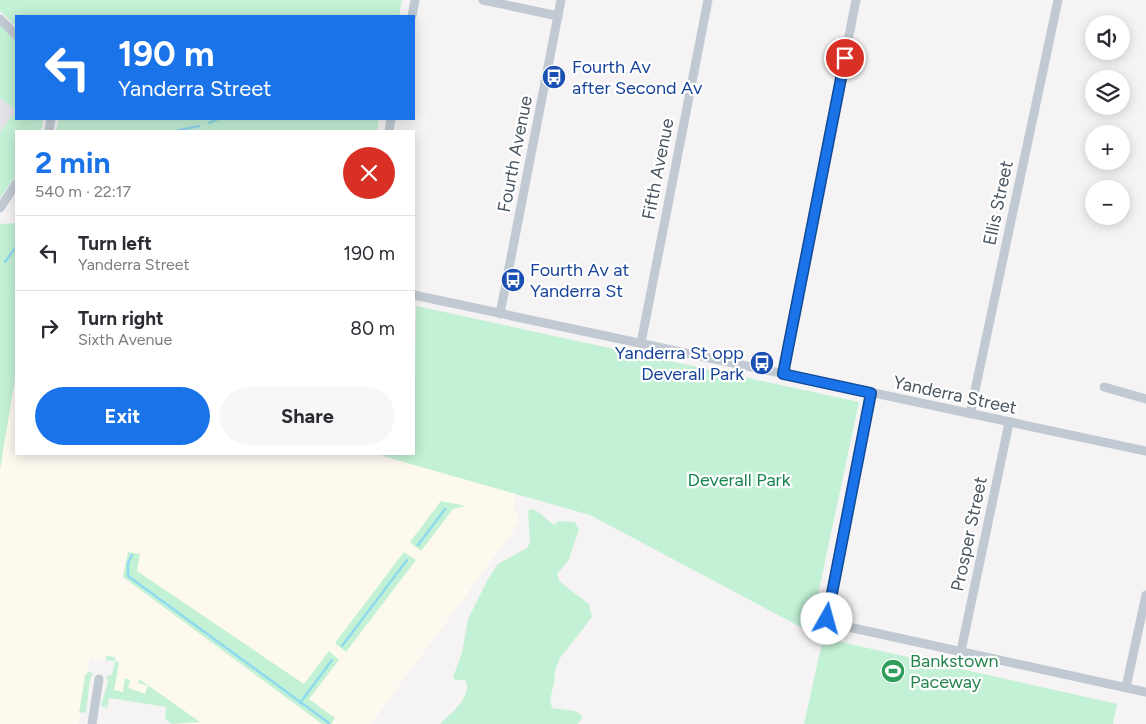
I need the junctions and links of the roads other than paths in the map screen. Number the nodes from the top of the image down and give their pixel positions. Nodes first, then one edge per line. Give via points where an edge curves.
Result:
1 (415, 0) edge
2 (483, 0) edge
3 (561, 0) edge
4 (708, 0) edge
5 (856, 0) edge
6 (1058, 0) edge
7 (412, 15) edge
8 (558, 16) junction
9 (0, 19) edge
10 (15, 34) edge
11 (15, 186) edge
12 (0, 208) edge
13 (415, 295) edge
14 (500, 314) junction
15 (641, 343) junction
16 (783, 374) junction
17 (1104, 387) dead end
18 (871, 393) junction
19 (1146, 399) edge
20 (970, 414) junction
21 (1009, 423) junction
22 (1143, 452) edge
23 (1146, 594) edge
24 (961, 651) junction
25 (98, 679) dead end
26 (1126, 687) junction
27 (1146, 692) edge
28 (92, 724) edge

1 - 7 street
2 - 8 street
3 - 8 street, Fourth Avenue
4 - 15 street, Fifth Avenue
5 - 16 street
6 - 20 street, Ellis Street
8 - 14 street, Fourth Avenue
9 - 10 street
11 - 12 street
13 - 14 street, Yanderra Street
14 - 15 street, Yanderra Street
15 - 16 street, Yanderra Street
16 - 18 street, Yanderra Street
17 - 19 street
18 - 20 street, Yanderra Street
18 - 24 street via 827,619 832,624
20 - 21 street, Yanderra Street
21 - 22 street, Yanderra Street
21 - 24 street, Prosper Street
23 - 26 street
24 - 26 street
25 - 28 street
26 - 27 street

